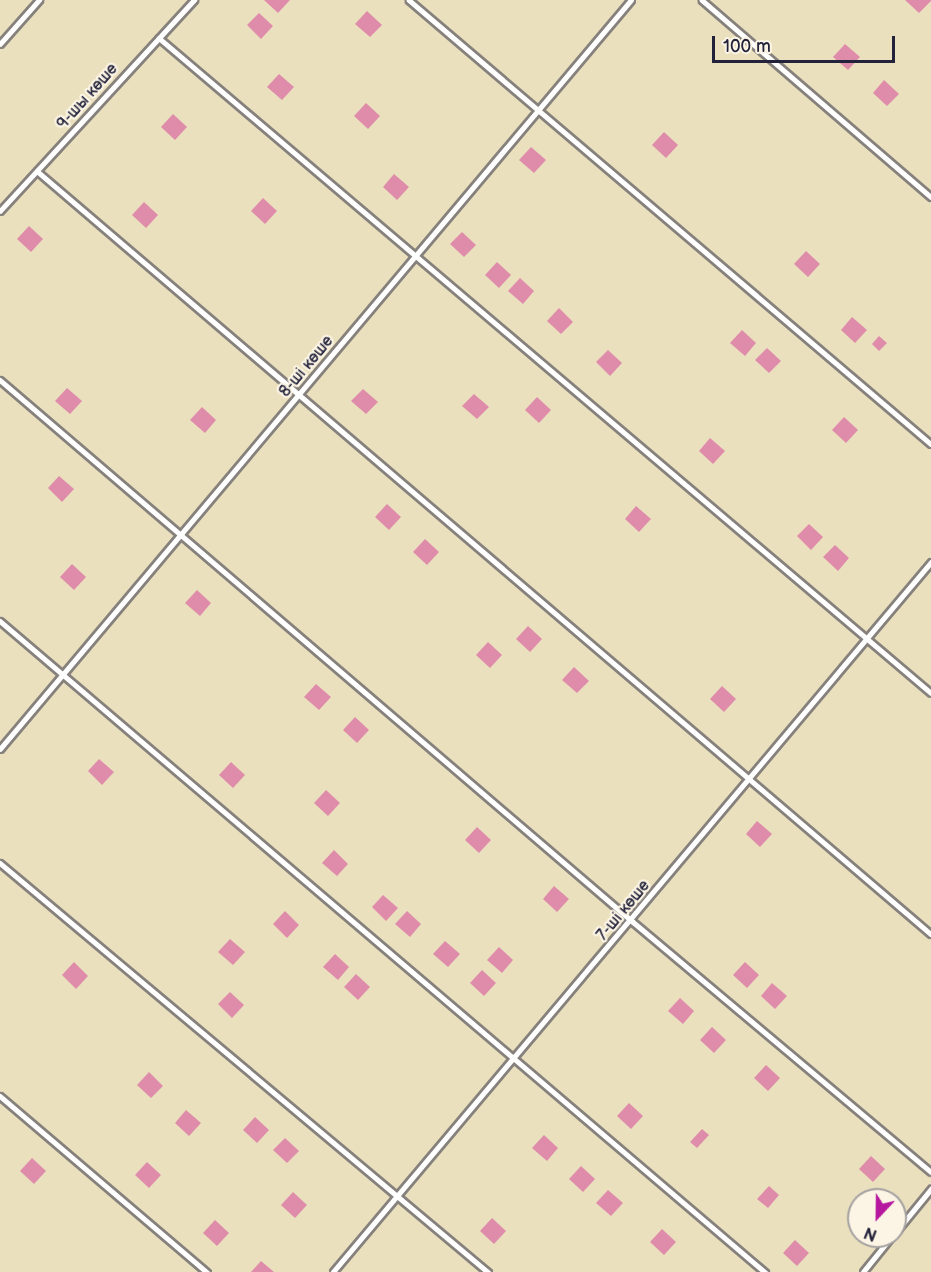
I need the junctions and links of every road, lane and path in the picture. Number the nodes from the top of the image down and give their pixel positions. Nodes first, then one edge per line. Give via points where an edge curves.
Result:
1 (39, 0) edge
2 (194, 0) edge
3 (409, 0) edge
4 (631, 0) edge
5 (702, 0) edge
6 (159, 38) junction
7 (0, 44) edge
8 (537, 109) junction
9 (37, 171) junction
10 (931, 197) edge
11 (0, 211) edge
12 (416, 255) junction
13 (0, 380) edge
14 (301, 393) junction
15 (931, 444) edge
16 (182, 533) junction
17 (931, 562) edge
18 (0, 621) edge
19 (867, 639) junction
20 (64, 674) junction
21 (931, 693) edge
22 (0, 749) edge
23 (750, 778) junction
24 (0, 863) edge
25 (632, 921) junction
26 (931, 934) edge
27 (512, 1060) junction
28 (0, 1096) edge
29 (931, 1172) edge
30 (931, 1189) edge
31 (396, 1197) junction
32 (907, 1218) edge
33 (883, 1248) edge
34 (207, 1272) edge
35 (333, 1272) edge
36 (488, 1272) edge
37 (765, 1272) edge
38 (863, 1272) edge

1 - 7 lane
2 - 6 lane, 9-шы көше
3 - 8 lane
4 - 8 lane, 8-ші көше
5 - 10 lane
6 - 9 lane, 9-шы көше
6 - 12 lane
8 - 12 lane, 8-ші көше
8 - 15 lane
9 - 11 lane, 9-шы көше
9 - 14 lane
12 - 14 lane, 8-ші көше
12 - 19 lane
13 - 16 lane
14 - 16 lane, 8-ші көше
14 - 23 lane
16 - 20 lane, 8-ші көше
16 - 25 lane
17 - 19 lane, 7-ші көше
18 - 20 lane
19 - 21 lane
19 - 23 lane, 7-ші көше
20 - 22 lane, 8-ші көше
20 - 27 lane
23 - 25 lane, 7-ші көше
23 - 26 lane
24 - 31 lane
25 - 27 lane, 7-ші көше
25 - 29 lane
27 - 31 lane, 7-ші көше
27 - 37 lane
28 - 34 lane
30 - 32 lane
31 - 35 lane, 7-ші көше
31 - 36 lane
33 - 38 lane

